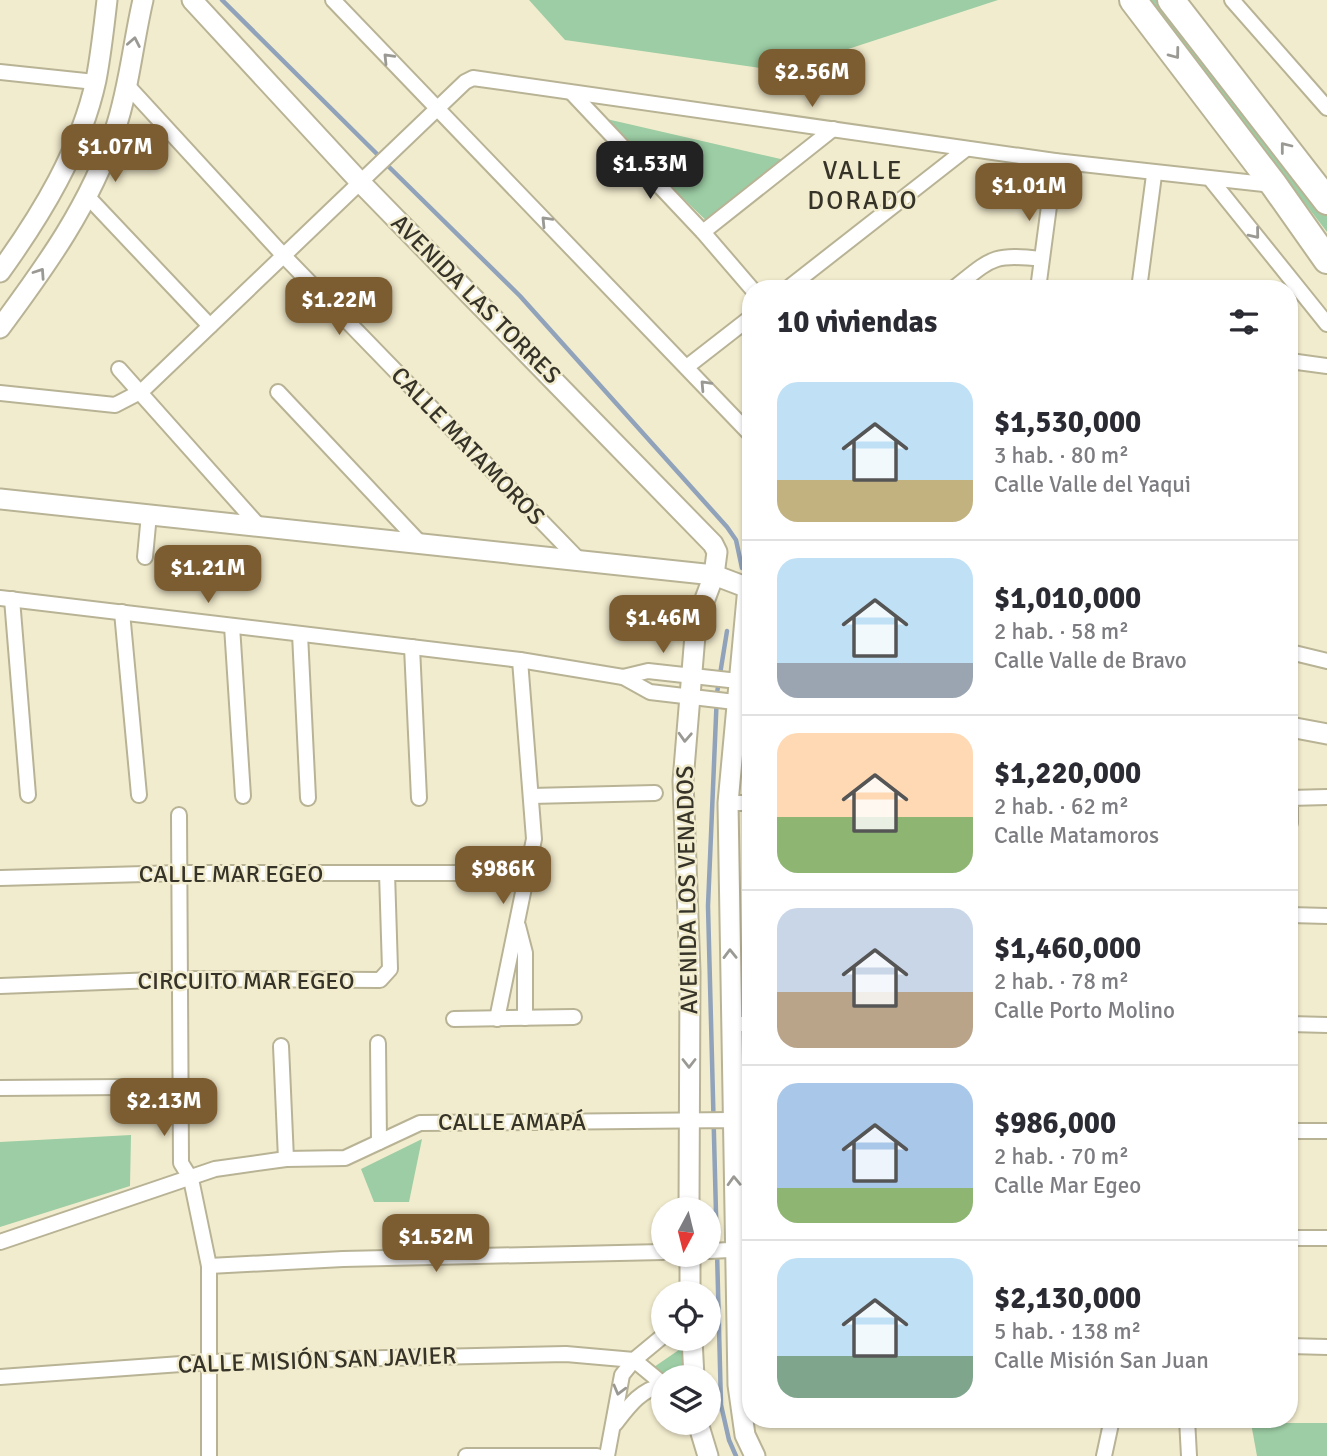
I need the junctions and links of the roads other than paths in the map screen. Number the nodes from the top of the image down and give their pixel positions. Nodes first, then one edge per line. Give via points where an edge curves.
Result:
1 (107, 0) edge
2 (143, 0) edge
3 (192, 0) edge
4 (333, 0) edge
5 (1133, 0) edge
6 (1171, 0) edge
7 (1232, 0) edge
8 (0, 72) edge
9 (95, 82) junction
10 (126, 84) junction
11 (572, 93) junction
12 (1327, 108) edge
13 (438, 110) junction
14 (833, 130) junction
15 (966, 149) junction
16 (1055, 161) junction
17 (1154, 175) junction
18 (368, 177) junction
19 (1212, 181) junction
20 (1275, 186) junction
21 (88, 197) junction
22 (1327, 201) edge
23 (703, 232) junction
24 (284, 256) junction
25 (1041, 259) junction
26 (1327, 260) edge
27 (0, 272) edge
28 (744, 280) edge
29 (799, 280) edge
30 (965, 280) edge
31 (1039, 280) edge
32 (1140, 280) edge
33 (1292, 280) edge
34 (1298, 288) edge
35 (742, 324) edge
36 (1327, 324) edge
37 (210, 326) junction
38 (0, 328) edge
39 (1298, 362) edge
40 (688, 366) junction
41 (1327, 366) edge
42 (119, 369) dead end
43 (142, 391) junction
44 (278, 392) dead end
45 (0, 393) edge
46 (742, 425) edge
47 (0, 499) edge
48 (149, 514) junction
49 (258, 525) junction
50 (421, 543) junction
51 (145, 557) dead end
52 (581, 563) junction
53 (714, 575) junction
54 (742, 585) edge
55 (6, 598) edge
56 (122, 612) junction
57 (232, 626) junction
58 (742, 626) edge
59 (300, 634) junction
60 (412, 647) junction
61 (1298, 654) edge
62 (520, 660) junction
63 (1327, 661) edge
64 (623, 677) junction
65 (698, 677) junction
66 (732, 681) junction
67 (695, 697) junction
68 (729, 701) junction
69 (1298, 729) edge
70 (1327, 734) edge
71 (742, 735) edge
72 (655, 793) dead end
73 (28, 795) dead end
74 (139, 795) dead end
75 (243, 796) dead end
76 (531, 796) junction
77 (1327, 797) edge
78 (308, 798) dead end
79 (419, 798) dead end
80 (1298, 798) edge
81 (728, 803) junction
82 (742, 803) edge
83 (178, 815) dead end
84 (181, 873) junction
85 (387, 873) junction
86 (463, 873) dead end
87 (0, 878) edge
88 (1298, 915) edge
89 (1327, 916) edge
90 (517, 924) junction
91 (181, 979) junction
92 (0, 986) edge
93 (574, 1017) dead end
94 (497, 1018) junction
95 (524, 1018) junction
96 (454, 1019) dead end
97 (741, 1024) edge
98 (1298, 1024) edge
99 (1327, 1025) edge
100 (378, 1043) dead end
101 (281, 1046) dead end
102 (122, 1087) dead end
103 (0, 1088) edge
104 (695, 1121) junction
105 (734, 1121) edge
106 (1298, 1131) edge
107 (1327, 1131) edge
108 (379, 1142) junction
109 (286, 1159) junction
110 (191, 1179) junction
111 (690, 1197) edge
112 (1298, 1238) edge
113 (1327, 1238) edge
114 (0, 1242) edge
115 (729, 1250) edge
116 (651, 1252) edge
117 (209, 1266) junction
118 (651, 1346) edge
119 (1298, 1346) edge
120 (1327, 1348) edge
121 (635, 1360) junction
122 (209, 1362) junction
123 (651, 1374) edge
124 (0, 1377) edge
125 (651, 1388) edge
126 (742, 1419) edge
127 (615, 1424) junction
128 (744, 1428) edge
129 (1110, 1428) edge
130 (1187, 1428) edge
131 (702, 1435) edge
132 (209, 1456) edge
133 (466, 1456) edge
134 (597, 1456) edge
135 (607, 1456) edge
136 (708, 1456) edge
137 (755, 1456) edge
138 (1104, 1456) edge
139 (1189, 1456) edge

1 - 9 street
10 -> 2 street
3 - 18 street, AVENIDA LAS TORRES
13 -> 4 street
5 -> 20 highway
22 -> 6 highway
7 - 12 street
8 - 9 street
9 - 27 street via 68,158
10 - 21 street via 115,129
10 - 24 street, CALLE MATAMOROS
11 - 13 street via 473,78
11 - 14 street
11 - 23 street
13 - 18 street
40 -> 13 street
14 - 15 street
14 - 23 street
15 - 16 street
15 - 29 street
16 - 17 street
16 - 25 street
17 - 19 street
17 - 32 street
18 - 24 street
18 - 53 street, AVENIDA LAS TORRES via 713,544 717,552
19 - 20 street
19 -> 33 street
20 - 26 highway
21 - 37 street
38 -> 21 street
23 - 28 street
24 - 37 street
24 - 52 street, CALLE MATAMOROS
25 - 30 street via 993,258
25 - 31 street
34 -> 36 street
35 - 40 street
37 - 43 street
39 - 41 street
46 -> 40 street
42 - 43 street
43 - 45 street via 115,405
43 - 49 street
44 - 50 street
47 - 48 street
48 - 49 street
48 - 51 street
49 - 50 street
50 - 52 street
52 - 53 street
53 - 54 street
53 - 65 street, AVENIDA LOS VENADOS via 696,623
55 - 56 street
55 - 73 street
56 - 57 street
56 - 74 street
57 - 59 street
57 - 75 street
58 - 66 street, AVENIDA LOS VENADOS
59 - 60 street
59 - 78 street
60 - 62 street
60 - 79 street
61 - 63 street
62 - 64 street
62 - 76 street
64 - 65 street via 648,671
64 - 67 street via 650,692
65 - 66 street
65 - 67 street, AVENIDA LOS VENADOS
66 - 68 street, AVENIDA LOS VENADOS
67 - 68 street
67 -> 104 street, AVENIDA LOS VENADOS via 683,781
68 - 71 street, AVENIDA LOS VENADOS
69 - 70 street
71 - 81 street, AVENIDA LOS VENADOS
72 - 76 street
76 - 90 street via 534,845
77 - 80 street
81 - 82 street
97 -> 81 street, AVENIDA LOS VENADOS
83 - 84 street
84 - 85 street, CALLE MAR EGEO
84 - 87 street, CALLE MAR EGEO
84 - 91 street
85 - 86 street, CALLE MAR EGEO
85 - 91 street, CIRCUITO MAR EGEO via 390,969 380,980
88 - 89 street
90 - 94 street
90 - 95 street via 525,953
91 - 92 street, CIRCUITO MAR EGEO
91 - 110 street via 181,1163
93 - 95 street
94 - 95 street
94 - 96 street
97 - 105 street, AVENIDA LOS VENADOS
98 - 99 street
100 - 108 street
101 - 109 street
102 - 103 street
104 - 105 street, CALLE AMAPÁ
104 - 108 street, CALLE AMAPÁ via 420,1123
104 - 111 street, AVENIDA LOS VENADOS
115 -> 105 street, AVENIDA LOS VENADOS
106 - 107 street
108 - 109 street, CALLE AMAPÁ via 340,1159
109 - 110 street, CALLE AMAPÁ via 226,1167
110 - 114 street, CALLE AMAPÁ
110 - 117 street
112 - 113 street
115 - 126 street, AVENIDA LOS VENADOS
116 - 117 street
117 - 122 street
118 - 121 street
119 - 120 street
121 - 122 street, CALLE MISIÓN SAN JAVIER via 566,1354
121 - 123 street
121 -> 127 street via 622,1376 615,1399
122 - 124 street, CALLE MISIÓN SAN JAVIER
122 - 132 street
125 - 127 street via 636,1398
127 - 135 street
128 - 137 street, AVENIDA LOS VENADOS
129 - 138 street
130 - 139 street
131 - 136 street
133 - 134 street

